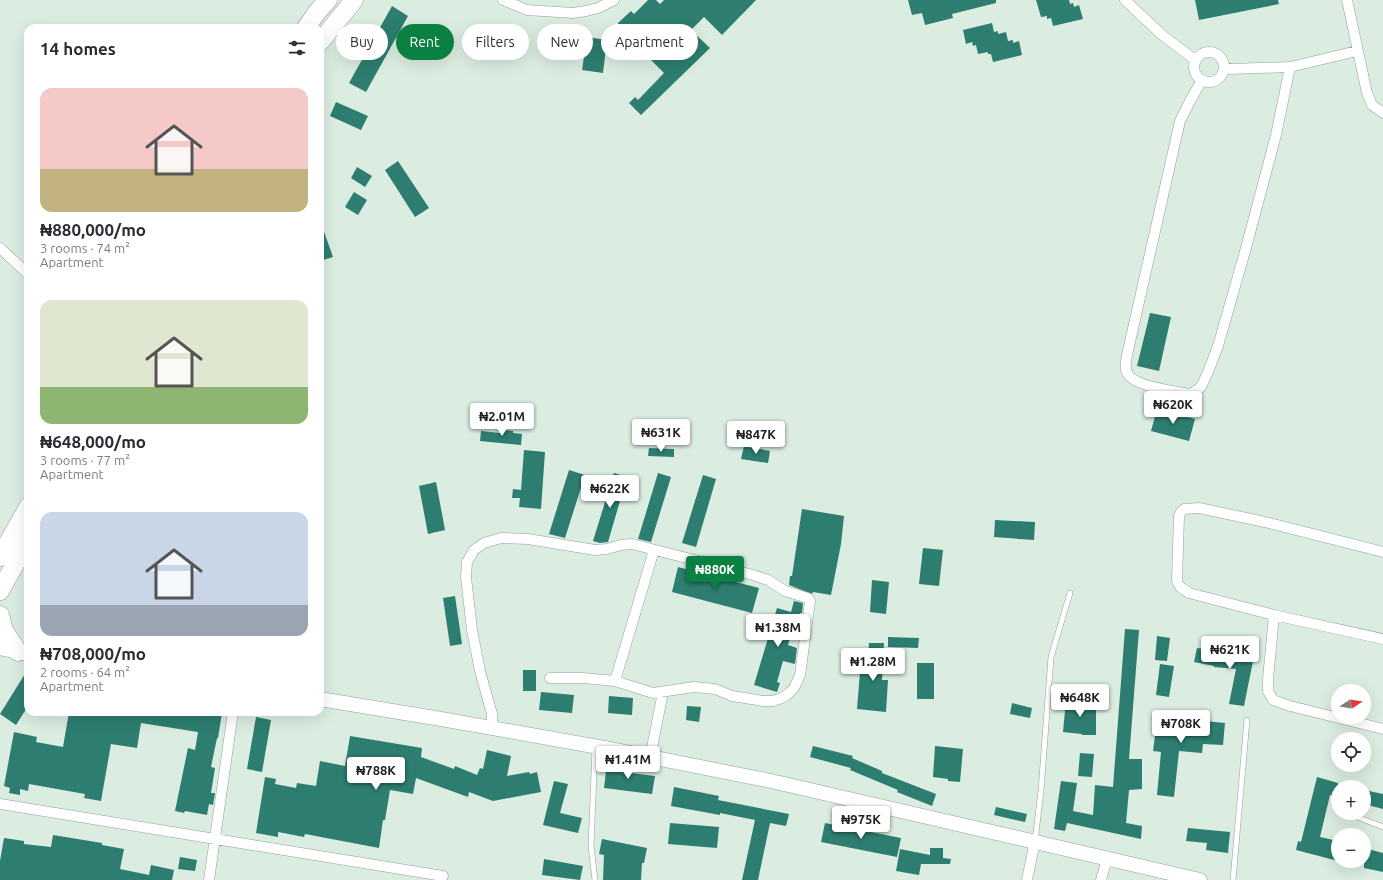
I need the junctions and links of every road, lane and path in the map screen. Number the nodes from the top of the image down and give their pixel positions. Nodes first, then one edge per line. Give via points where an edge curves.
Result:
1 (328, 0) edge
2 (354, 0) edge
3 (503, 0) edge
4 (614, 0) edge
5 (1125, 0) edge
6 (1346, 0) edge
7 (309, 24) edge
8 (324, 37) edge
9 (1357, 51) junction
10 (1196, 60) junction
11 (1224, 67) junction
12 (1290, 67) junction
13 (1202, 80) junction
14 (1383, 113) edge
15 (0, 248) edge
16 (24, 270) edge
17 (24, 514) edge
18 (24, 548) edge
19 (654, 550) junction
20 (1383, 552) edge
21 (0, 557) edge
22 (0, 591) edge
23 (1070, 593) dead end
24 (0, 615) edge
25 (1274, 615) junction
26 (1383, 639) edge
27 (11, 652) edge
28 (550, 678) dead end
29 (615, 681) junction
30 (663, 692) junction
31 (324, 700) edge
32 (232, 716) edge
33 (1248, 720) dead end
34 (492, 729) junction
35 (1383, 729) edge
36 (595, 747) junction
37 (650, 758) junction
38 (0, 804) edge
39 (1365, 820) edge
40 (1383, 827) edge
41 (214, 839) junction
42 (1035, 841) junction
43 (1107, 859) junction
44 (443, 876) dead end
45 (209, 880) edge
46 (595, 880) edge
47 (1027, 880) edge
48 (1101, 880) edge
49 (1200, 880) edge
50 (1233, 880) edge

1 - 7 highway
2 - 8 highway
3 - 4 street via 527,10 573,13 598,8
5 - 10 street via 1161,34
6 - 9 street
9 - 12 street
9 - 14 street via 1372,106
10 - 11 street via 1202,54 1211,52 1219,56
10 - 13 street via 1194,69
11 - 12 street
11 - 13 street via 1216,80
12 - 13 street via 1276,135 1218,346 1201,387 1190,394 1133,380 1128,375 1126,365 1180,121
15 - 16 street
17 - 21 highway
18 - 22 highway
19 - 29 street
19 - 30 street via 768,580 785,591 808,598 811,604 800,675 794,688 782,698 764,701 694,686
19 - 34 street via 632,544 595,550 528,539 501,538 484,543 474,550 467,562 466,577 472,630 492,714
20 - 25 street via 1265,522 1199,508 1184,509 1179,516 1179,586 1189,593
23 - 42 lane via 1052,657
24 - 27 highway
25 - 26 street
25 - 35 street via 1268,679 1268,691 1273,700
28 - 29 street
29 - 30 street via 653,693
30 - 37 street
31 - 34 main road
32 - 41 street
33 - 50 lane
34 - 36 main road
36 - 37 main road
36 - 46 lane via 591,846
37 - 42 main road via 771,781
38 - 41 street
39 - 40 lane
41 - 44 street
41 - 45 street
42 - 43 main road
42 - 47 street
43 - 48 street
43 - 49 main road

